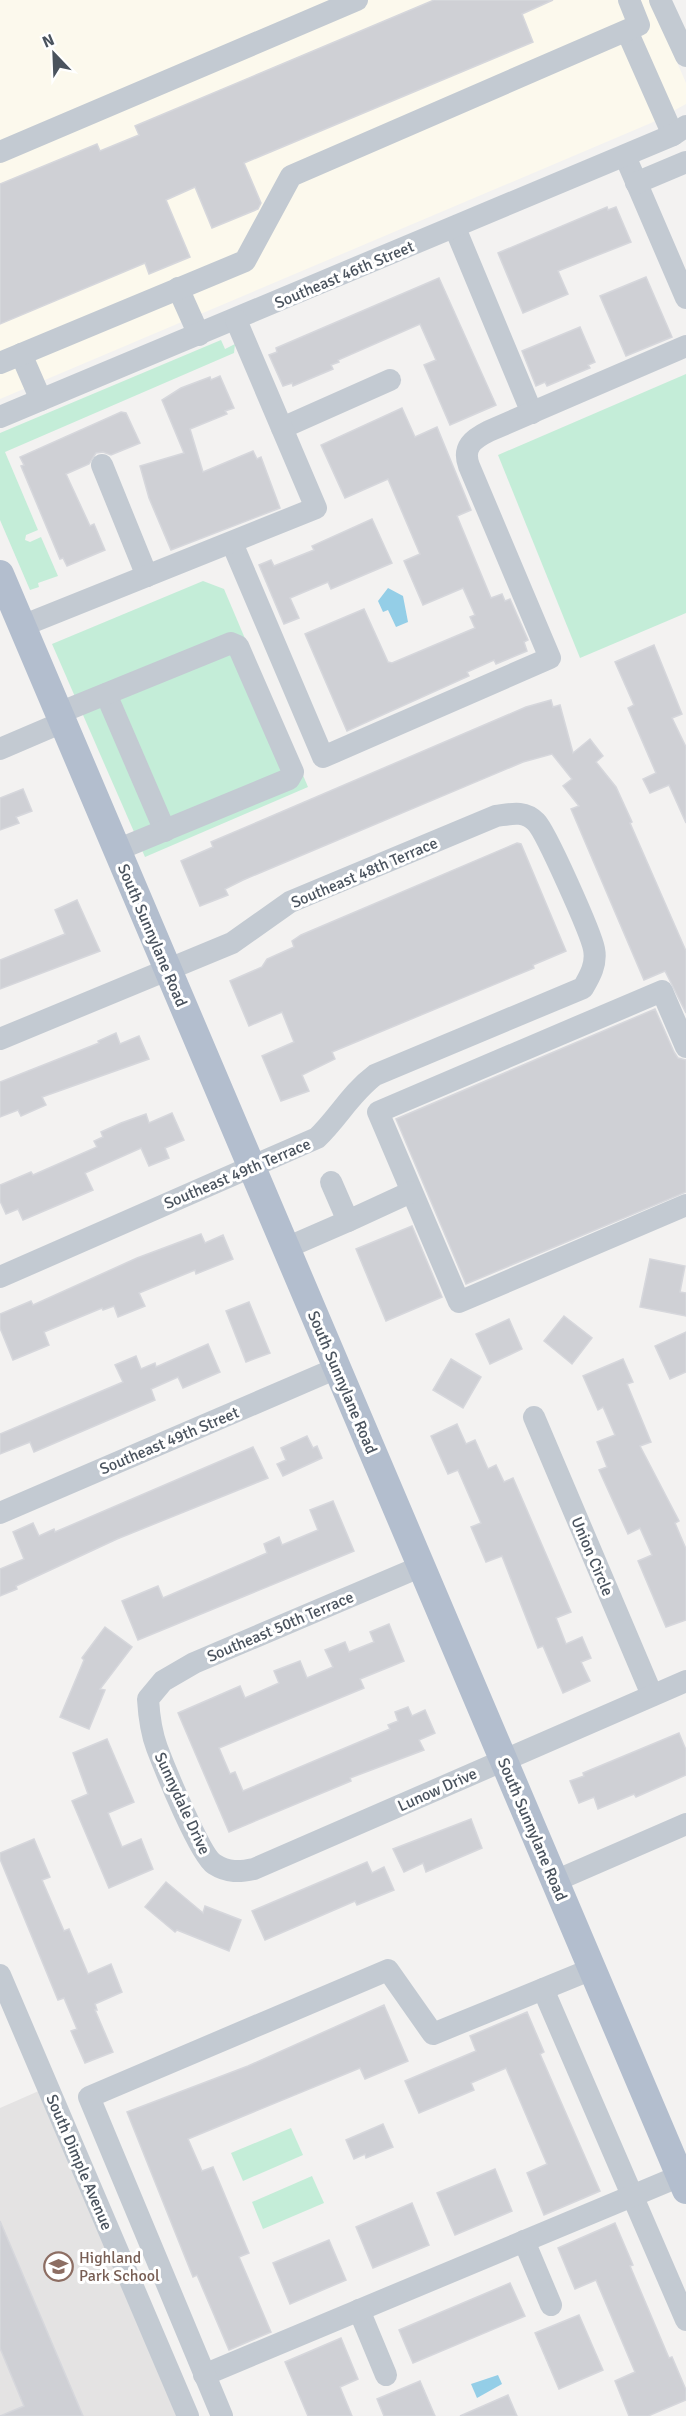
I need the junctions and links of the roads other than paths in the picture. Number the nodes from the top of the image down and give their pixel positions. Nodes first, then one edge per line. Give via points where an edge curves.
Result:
1 (357, 0) edge
2 (629, 0) edge
3 (660, 0) edge
4 (627, 31) junction
5 (686, 56) edge
6 (680, 131) edge
7 (0, 152) edge
8 (625, 156) junction
9 (686, 162) edge
10 (636, 183) junction
11 (455, 228) junction
12 (178, 288) junction
13 (686, 298) edge
14 (236, 320) junction
15 (199, 335) junction
16 (686, 346) edge
17 (21, 354) junction
18 (0, 363) edge
19 (390, 380) dead end
20 (41, 400) junction
21 (532, 413) junction
22 (0, 417) edge
23 (282, 428) junction
24 (102, 465) dead end
25 (231, 543) junction
26 (0, 574) edge
27 (147, 576) junction
28 (22, 626) junction
29 (106, 694) junction
30 (61, 717) junction
31 (0, 749) edge
32 (165, 831) junction
33 (117, 850) junction
34 (567, 885) joint
35 (167, 968) junction
36 (0, 1039) edge
37 (686, 1047) edge
38 (252, 1167) junction
39 (331, 1182) dead end
40 (411, 1192) junction
41 (686, 1205) edge
42 (348, 1221) junction
43 (286, 1248) junction
44 (0, 1277) edge
45 (337, 1368) junction
46 (534, 1417) dead end
47 (0, 1513) edge
48 (422, 1566) junction
49 (686, 1681) edge
50 (652, 1695) junction
51 (148, 1699) joint
52 (504, 1760) junction
53 (686, 1824) edge
54 (254, 1869) joint
55 (555, 1881) junction
56 (592, 1969) junction
57 (0, 1975) edge
58 (543, 1989) junction
59 (683, 2183) edge
60 (632, 2196) junction
61 (524, 2241) junction
62 (551, 2305) dead end
63 (358, 2310) junction
64 (686, 2320) edge
65 (204, 2375) junction
66 (386, 2375) dead end
67 (188, 2416) edge
68 (222, 2416) edge

1 - 7 street
2 - 4 street via 639,25
3 - 5 street
4 - 6 street
4 - 12 street via 291,176 245,261
6 - 8 street, Southeast 46th Street
8 - 10 street
8 - 11 street, Southeast 46th Street
9 - 10 street
10 - 13 street
11 - 14 street, Southeast 46th Street
11 - 21 street
12 - 15 street
12 - 17 street
14 - 15 street, Southeast 46th Street
14 - 23 street
15 - 20 street, Southeast 46th Street
16 - 21 street
17 - 18 street
17 - 20 street
19 - 23 street
20 - 22 street, Southeast 46th Street
21 - 25 street via 476,438 466,454 550,658 323,757
23 - 25 street via 316,508
24 - 27 street
25 - 27 street
26 - 28 main road, South Sunnylane Road
27 - 28 street
28 - 30 main road, South Sunnylane Road
29 - 30 street
29 - 32 street
29 - 32 street via 231,643 238,646 293,772 289,779
30 - 31 street
30 - 33 main road, South Sunnylane Road
32 - 33 street
33 - 35 main road, South Sunnylane Road
34 - 35 street, Southeast 48th Terrace via 548,840 535,821 518,812 496,816 291,902 232,943
34 - 38 street, Southeast 49th Terrace via 594,949 593,973 583,988 375,1075 358,1087 317,1138
35 - 36 street, Southeast 48th Terrace
35 - 38 main road, South Sunnylane Road
37 - 40 street via 662,991 378,1112
38 - 43 main road, South Sunnylane Road
38 - 44 street, Southeast 49th Terrace
39 - 42 street
40 - 41 street via 459,1302
40 - 42 street
42 - 43 street
43 - 45 main road, South Sunnylane Road
45 - 47 street, Southeast 49th Street
45 - 48 main road, South Sunnylane Road
46 - 50 street, Union Circle
48 - 51 street, Southeast 50th Terrace via 194,1663 163,1681
48 - 52 main road, South Sunnylane Road
49 - 50 street, Lunow Drive
50 - 52 street, Lunow Drive
51 - 54 street, Sunnydale Drive via 157,1747 197,1838 213,1863 235,1872
52 - 54 street, Lunow Drive
52 - 55 main road, South Sunnylane Road
53 - 55 street
55 - 56 main road, South Sunnylane Road
56 - 58 street
56 - 59 main road, South Sunnylane Road
57 - 67 street, South Dimple Avenue
58 - 60 street
58 - 65 street via 433,2034 388,1970 89,2097
59 - 60 street
60 - 61 street
60 - 64 street
61 - 62 street
61 - 63 street
63 - 65 street
63 - 66 street
65 - 68 street

